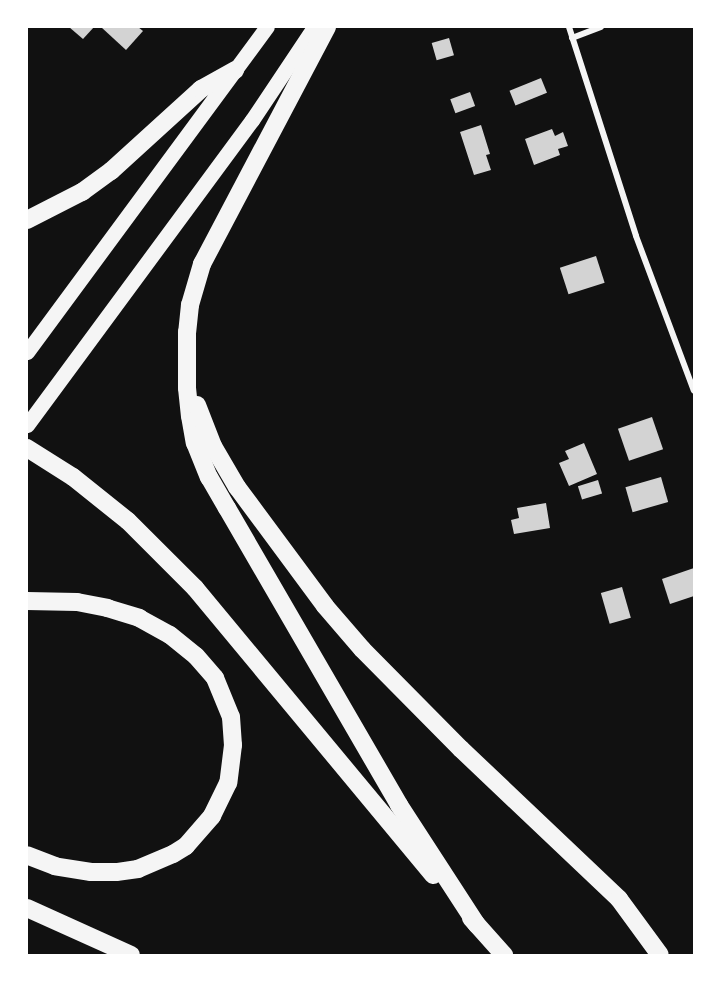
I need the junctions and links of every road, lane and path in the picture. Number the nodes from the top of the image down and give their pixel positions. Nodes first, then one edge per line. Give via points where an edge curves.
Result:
1 (267, 27) edge
2 (314, 27) edge
3 (327, 27) edge
4 (569, 27) edge
5 (601, 27) edge
6 (572, 38) junction
7 (235, 70) junction
8 (27, 220) edge
9 (27, 352) edge
10 (186, 354) junction
11 (694, 391) edge
12 (27, 425) edge
13 (27, 448) edge
14 (27, 601) edge
15 (27, 855) edge
16 (27, 908) edge
17 (477, 925) junction
18 (131, 955) edge
19 (504, 955) edge
20 (660, 955) edge

1 - 7 main road
2 - 12 main road via 252,120
3 - 10 highway via 207,251 190,305
4 - 6 street
5 - 6 street
6 - 11 street via 636,236
7 - 8 highway via 201,89 111,171 82,192
7 - 9 main road
10 - 17 highway via 195,443 209,477 399,805
10 - 20 highway via 201,417 213,446 254,511 325,606 461,749 619,899
13 - 17 highway via 73,477 128,521 195,588
14 - 15 highway via 77,602 107,608 139,618 170,635 196,656 214,678 231,717 233,745 228,783 212,816 186,846 173,854 138,869 116,872 55,866
16 - 18 highway
17 - 19 highway

